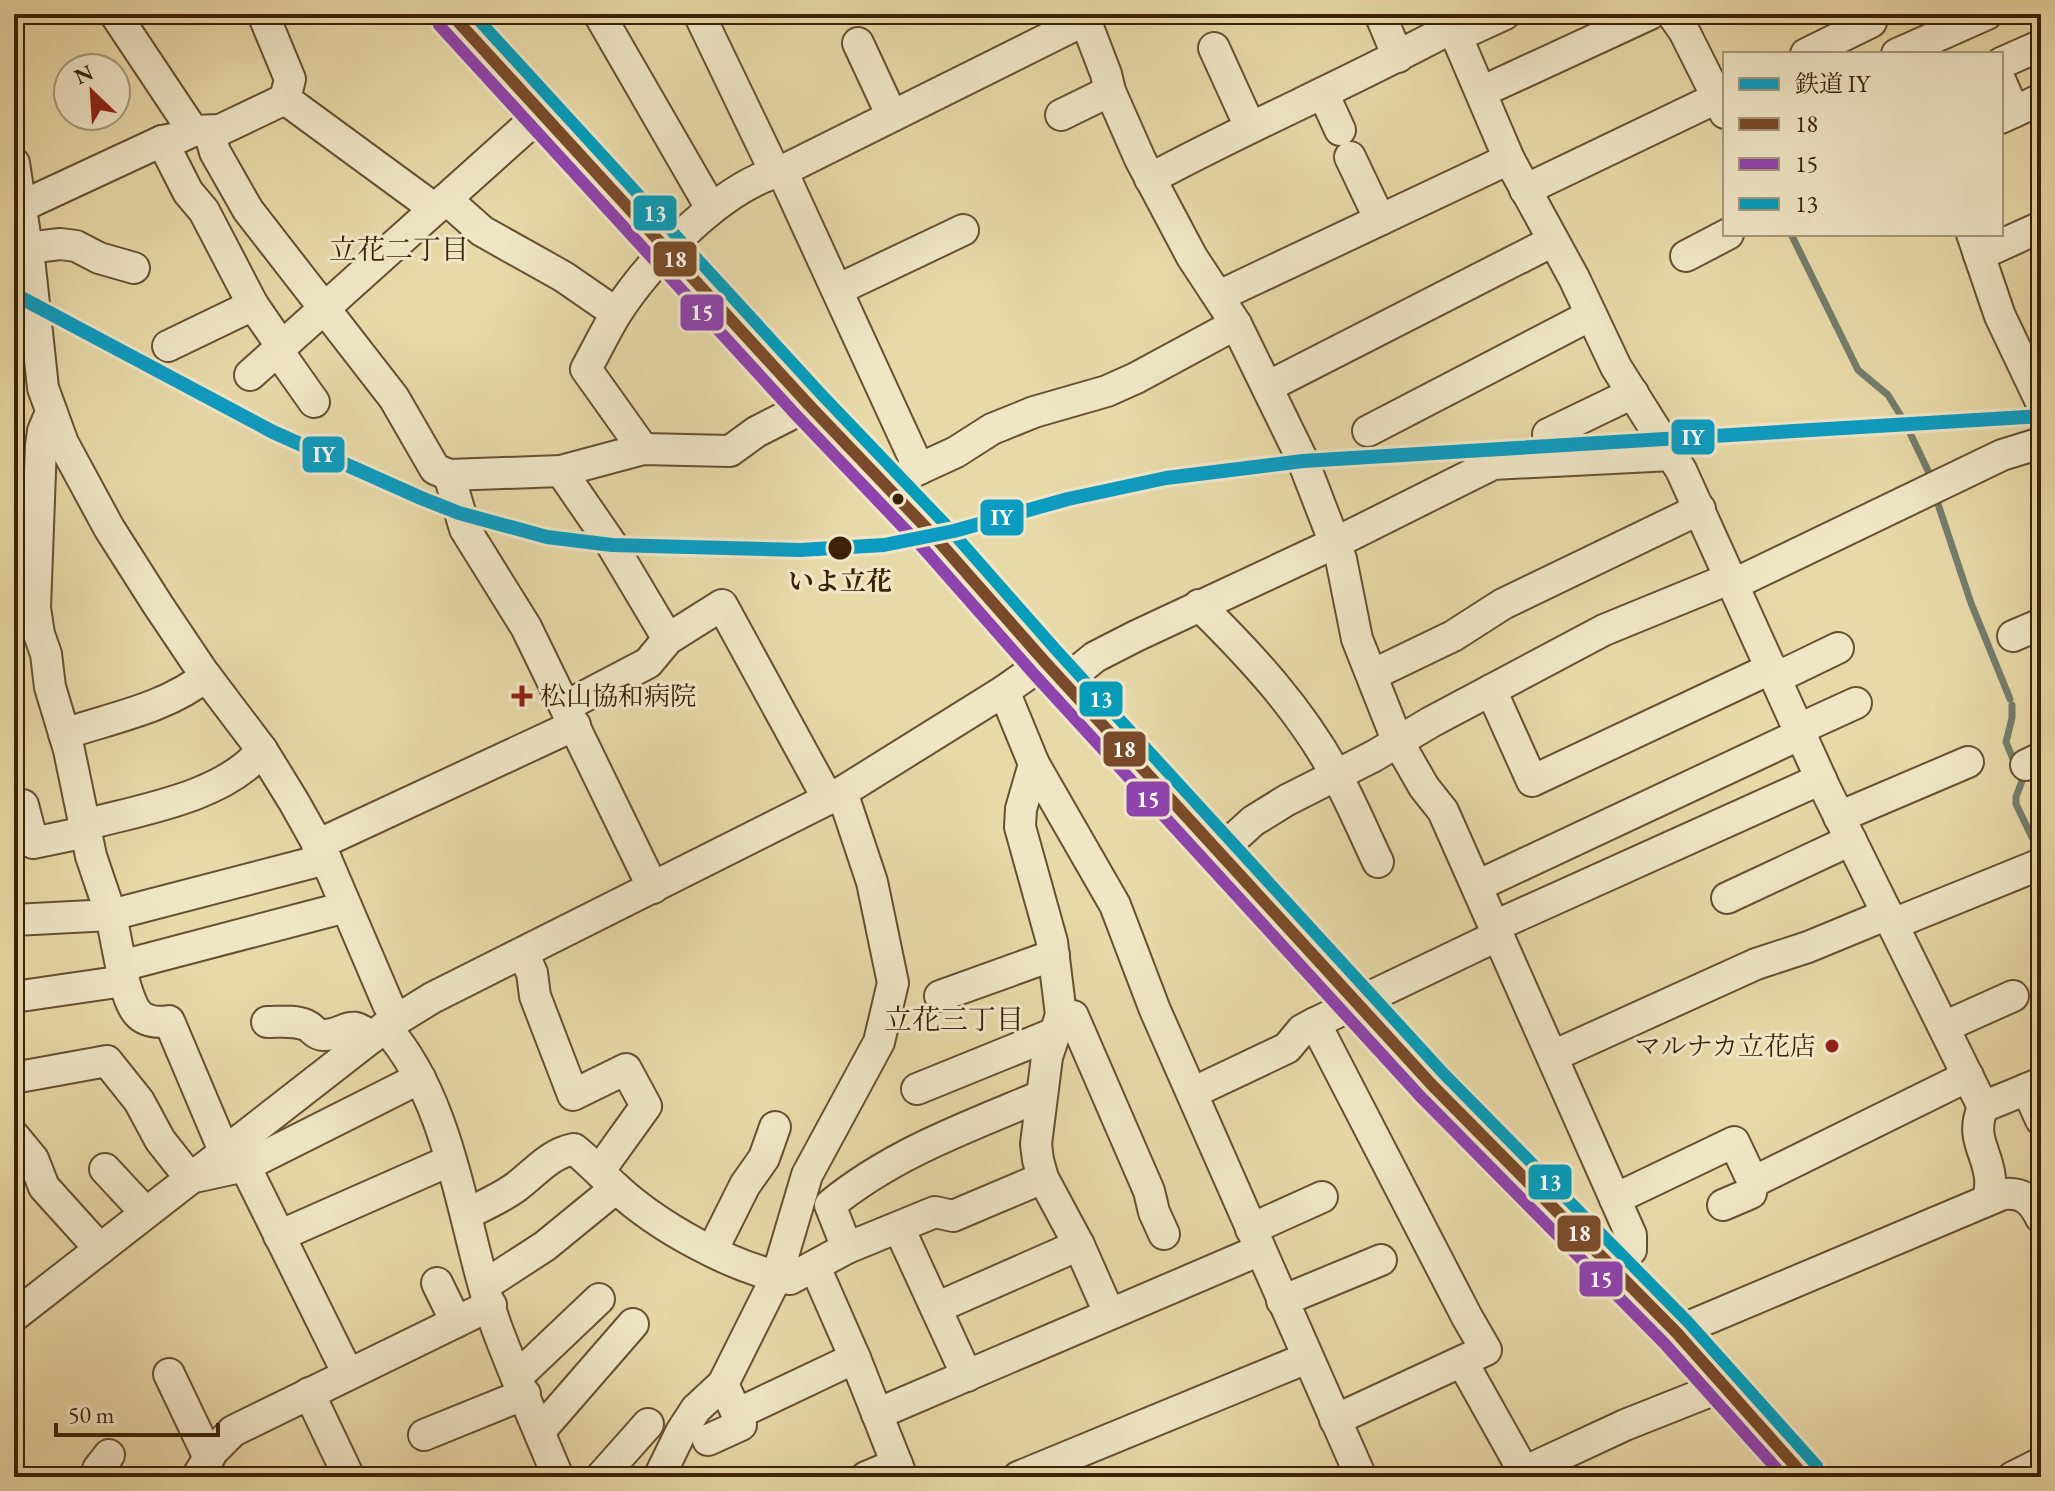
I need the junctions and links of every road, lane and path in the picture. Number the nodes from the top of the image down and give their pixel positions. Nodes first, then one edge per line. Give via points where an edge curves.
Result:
1 (115, 14) edge
2 (263, 14) edge
3 (451, 14) edge
4 (599, 14) edge
5 (699, 14) edge
6 (1380, 14) edge
7 (1505, 14) edge
8 (1650, 14) edge
9 (1672, 14) edge
10 (1987, 14) edge
11 (1084, 17) edge
12 (1869, 18) edge
13 (1452, 26) edge
14 (860, 42) dead end
15 (1214, 48) dead end
16 (2035, 48) dead end
17 (1810, 52) edge
18 (1887, 52) edge
19 (1902, 52) edge
20 (1398, 57) junction
21 (2003, 62) edge
22 (2003, 85) edge
23 (1110, 91) junction
24 (1481, 92) junction
25 (1323, 93) junction
26 (285, 99) junction
27 (1723, 102) edge
28 (2019, 110) edge
29 (543, 112) junction
30 (1061, 115) dead end
31 (892, 116) junction
32 (1250, 127) junction
33 (201, 131) junction
34 (162, 141) junction
35 (1509, 159) junction
36 (14, 163) edge
37 (779, 172) junction
38 (1150, 179) junction
39 (1525, 190) junction
40 (441, 204) junction
41 (711, 208) junction
42 (19, 213) edge
43 (1380, 220) junction
44 (2041, 227) edge
45 (963, 230) dead end
46 (1724, 236) edge
47 (1553, 241) junction
48 (1976, 244) edge
49 (27, 248) junction
50 (668, 249) junction
51 (1686, 256) dead end
52 (134, 268) dead end
53 (23, 287) edge
54 (837, 290) junction
55 (1219, 296) junction
56 (253, 305) junction
57 (326, 309) junction
58 (616, 313) junction
59 (1591, 315) junction
60 (1236, 324) junction
61 (168, 346) dead end
62 (280, 349) junction
63 (2033, 365) edge
64 (250, 375) dead end
65 (1267, 387) junction
66 (1633, 393) junction
67 (314, 402) dead end
68 (2041, 402) edge
69 (809, 405) junction
70 (51, 412) junction
71 (1368, 431) dead end
72 (1548, 434) dead end
73 (2041, 443) edge
74 (643, 449) junction
75 (1672, 455) junction
76 (919, 469) junction
77 (561, 471) junction
78 (449, 475) junction
79 (885, 486) junction
80 (1700, 509) junction
81 (26, 542) edge
82 (1335, 543) junction
83 (25, 580) edge
84 (1732, 581) junction
85 (1199, 605) junction
86 (2041, 624) edge
87 (2013, 636) dead end
88 (668, 639) junction
89 (1838, 648) dead end
90 (1054, 672) junction
91 (1774, 673) junction
92 (1372, 675) junction
93 (206, 676) junction
94 (1491, 690) junction
95 (1004, 691) junction
96 (1856, 703) dead end
97 (571, 716) junction
98 (1800, 731) junction
99 (64, 734) junction
100 (1397, 740) junction
101 (262, 750) junction
102 (1968, 762) dead end
103 (1034, 764) junction
104 (1336, 774) junction
105 (1821, 779) junction
106 (835, 795) junction
107 (14, 806) edge
108 (85, 828) junction
109 (1845, 828) junction
110 (321, 852) junction
111 (1219, 852) junction
112 (1378, 862) dead end
113 (2036, 866) dead end
114 (1477, 886) junction
115 (653, 888) junction
116 (1727, 898) dead end
117 (346, 907) junction
118 (111, 915) junction
119 (1890, 919) junction
120 (14, 920) edge
121 (1497, 931) junction
122 (523, 953) junction
123 (1054, 955) junction
124 (123, 974) junction
125 (940, 996) dead end
126 (2013, 996) dead end
127 (14, 997) edge
128 (1358, 1004) junction
129 (267, 1022) dead end
130 (1315, 1023) junction
131 (1058, 1026) junction
132 (1944, 1027) junction
133 (384, 1028) junction
134 (1553, 1056) junction
135 (1968, 1076) junction
136 (19, 1077) dead end
137 (420, 1078) junction
138 (2034, 1086) edge
139 (917, 1089) dead end
140 (1192, 1093) junction
141 (1041, 1096) junction
142 (1983, 1107) junction
143 (2041, 1120) edge
144 (775, 1127) dead end
145 (14, 1136) edge
146 (234, 1158) junction
147 (449, 1161) junction
148 (105, 1169) dead end
149 (190, 1178) junction
150 (1043, 1178) junction
151 (608, 1179) junction
152 (1753, 1182) junction
153 (1322, 1197) dead end
154 (1615, 1199) junction
155 (1989, 1199) junction
156 (1723, 1205) dead end
157 (145, 1212) junction
158 (466, 1214) junction
159 (2041, 1218) edge
160 (899, 1228) junction
161 (1164, 1234) dead end
162 (279, 1236) junction
163 (1256, 1239) junction
164 (1079, 1245) junction
165 (847, 1248) junction
166 (100, 1249) junction
167 (712, 1251) junction
168 (1381, 1260) dead end
169 (815, 1267) junction
170 (1614, 1268) junction
171 (777, 1276) junction
172 (437, 1283) dead end
173 (488, 1295) junction
174 (599, 1299) dead end
175 (1282, 1301) junction
176 (936, 1308) junction
177 (1109, 1313) junction
178 (14, 1316) edge
179 (456, 1322) junction
180 (633, 1324) dead end
181 (1676, 1332) junction
182 (855, 1358) junction
183 (1307, 1358) junction
184 (1463, 1363) junction
185 (169, 1374) dead end
186 (348, 1374) junction
187 (967, 1376) junction
188 (1721, 1382) junction
189 (723, 1384) junction
190 (521, 1385) junction
191 (309, 1393) junction
192 (877, 1414) junction
193 (1335, 1420) junction
194 (648, 1424) dead end
195 (741, 1424) junction
196 (540, 1431) junction
197 (424, 1435) dead end
198 (708, 1440) dead end
199 (2041, 1463) edge
200 (900, 1470) edge
201 (203, 1471) edge
202 (1518, 1474) edge
203 (349, 1477) edge
204 (558, 1477) edge
205 (601, 1477) edge
206 (659, 1477) edge
207 (866, 1477) edge
208 (1018, 1477) edge
209 (1361, 1477) edge
210 (1805, 1477) edge
211 (2013, 1477) edge

1 - 33 street
2 - 26 street via 290,79
3 - 29 street
4 - 41 street
5 - 37 street
6 - 20 street
7 - 13 street
8 - 24 street
9 - 27 street
10 - 19 street
11 - 23 street
11 - 31 street
12 - 17 street
12 - 18 street
13 - 20 street
13 - 24 street
14 - 31 street
15 - 32 street
16 - 21 street
20 - 25 street
22 - 28 street
23 - 30 street
23 - 38 street
24 - 35 street
25 - 32 street
25 - 43 street
26 - 33 street via 220,130
26 - 40 street
27 - 39 street
29 - 40 street
29 - 50 street
31 - 37 street
32 - 38 street
33 - 34 street
33 - 57 street via 248,210
34 - 42 street
34 - 56 street
35 - 39 street
35 - 43 street
36 - 42 street
37 - 41 street via 734,191
37 - 54 street
38 - 55 street
39 - 47 street
40 - 57 street
40 - 58 street
41 - 50 street
42 - 49 street
43 - 55 street
44 - 48 street
45 - 54 street
46 - 51 street
47 - 59 street
47 - 65 street
48 - 63 street via 2000,316
49 - 52 street via 76,246
49 - 53 street
50 - 58 street
50 - 69 street
53 - 70 street
54 - 76 street
55 - 60 street
56 - 61 street
56 - 62 street
57 - 62 street
57 - 78 street via 394,398 435,469
58 - 74 street via 586,369
59 - 66 street
59 - 71 street
60 - 65 street
60 - 76 street via 1136,378 992,429
62 - 64 street
62 - 67 street
63 - 68 street
65 - 82 street
66 - 72 street
66 - 75 street
69 - 74 street via 730,451
69 - 79 street
70 - 81 street via 43,431
70 - 93 street via 109,528
73 - 84 street via 2002,455
74 - 77 street
75 - 80 street
75 - 82 street via 1493,464
76 - 79 street
77 - 78 street
77 - 88 street
78 - 97 street via 465,529 526,627
79 - 90 street
80 - 84 street
80 - 92 street via 1503,604 1453,636
81 - 83 street
82 - 85 street
82 - 92 street via 1357,639
83 - 99 street
84 - 91 street
84 - 94 street via 1604,630
85 - 90 street
85 - 104 street via 1262,669
86 - 87 street
88 - 97 street via 648,663
88 - 106 street via 722,605
89 - 91 street
90 - 95 street
90 - 111 street
91 - 94 street via 1532,781
91 - 98 street
92 - 100 street
93 - 99 street via 159,702
93 - 101 street
94 - 100 street
95 - 103 street
95 - 106 street
96 - 98 street
97 - 110 street
97 - 115 street
98 - 105 street
98 - 114 street
99 - 108 street
100 - 104 street
100 - 114 street via 1443,811
101 - 108 street via 238,773 211,786
101 - 110 street
102 - 109 street
103 - 123 street via 1020,827
103 - 140 street via 1115,905
104 - 111 street via 1253,821
104 - 112 street
105 - 109 street
105 - 121 street
106 - 115 street
106 - 171 street via 872,882 893,983 879,1042 807,1175
107 - 108 street via 23,805 33,843
108 - 118 street
109 - 116 street
109 - 119 street
110 - 117 street
110 - 118 street
111 - 128 street
113 - 119 street
114 - 121 street
115 - 122 street
117 - 124 street
117 - 133 street
118 - 120 street
118 - 124 street
119 - 132 street
119 - 134 street via 1756,964
121 - 128 street
121 - 134 street
122 - 133 street
122 - 151 street via 573,1095 626,1069 646,1106
123 - 125 street
123 - 131 street
124 - 127 street
124 - 146 street via 138,1015 155,1023 169,1021
126 - 132 street
128 - 130 street
128 - 170 street
129 - 133 street via 290,1021 326,1036 352,1027
130 - 140 street via 1287,1048
130 - 184 street via 1486,1350
131 - 139 street
131 - 141 street
131 - 161 street via 1073,1016
132 - 135 street
133 - 137 street via 401,1044
133 - 146 street
134 - 154 street
135 - 142 street
135 - 152 street
136 - 149 street via 107,1061
137 - 146 street
137 - 147 street
138 - 142 street
138 - 143 street
140 - 163 street
141 - 150 street via 1036,1144
141 - 165 street via 919,1148 857,1183 830,1205
142 - 155 street via 1978,1139 1990,1179
144 - 167 street via 764,1158
145 - 166 street via 33,1159 44,1187
146 - 149 street
146 - 162 street
147 - 158 street
147 - 162 street
148 - 157 street
149 - 157 street
150 - 160 street via 953,1216 935,1212
150 - 164 street
151 - 158 street via 574,1149 563,1151 516,1187
151 - 167 street via 657,1220
151 - 173 street via 545,1246
152 - 154 street via 1734,1142
152 - 156 street via 1751,1193
153 - 163 street
154 - 170 street via 1631,1235 1631,1250
155 - 159 street via 2020,1194
155 - 181 street
157 - 166 street
158 - 173 street
160 - 165 street
160 - 176 street
162 - 186 street
163 - 175 street
163 - 177 street
164 - 176 street
164 - 177 street
165 - 169 street
166 - 178 street
167 - 171 street
168 - 175 street
169 - 171 street via 790,1279
169 - 182 street
170 - 181 street
171 - 189 street
172 - 179 street
173 - 179 street
173 - 190 street
174 - 190 street
175 - 183 street
176 - 187 street
177 - 187 street
179 - 186 street
180 - 196 street
181 - 188 street
182 - 192 street
182 - 195 street
183 - 193 street
183 - 208 street
184 - 193 street
184 - 202 street
185 - 201 street
186 - 191 street
187 - 192 street
188 - 202 street
188 - 210 street
189 - 195 street
189 - 206 street via 696,1409
190 - 196 street
190 - 197 street
191 - 201 street via 222,1439
191 - 203 street
192 - 200 street
193 - 209 street
194 - 205 street
195 - 198 street
196 - 204 street
199 - 211 street
200 - 207 street

